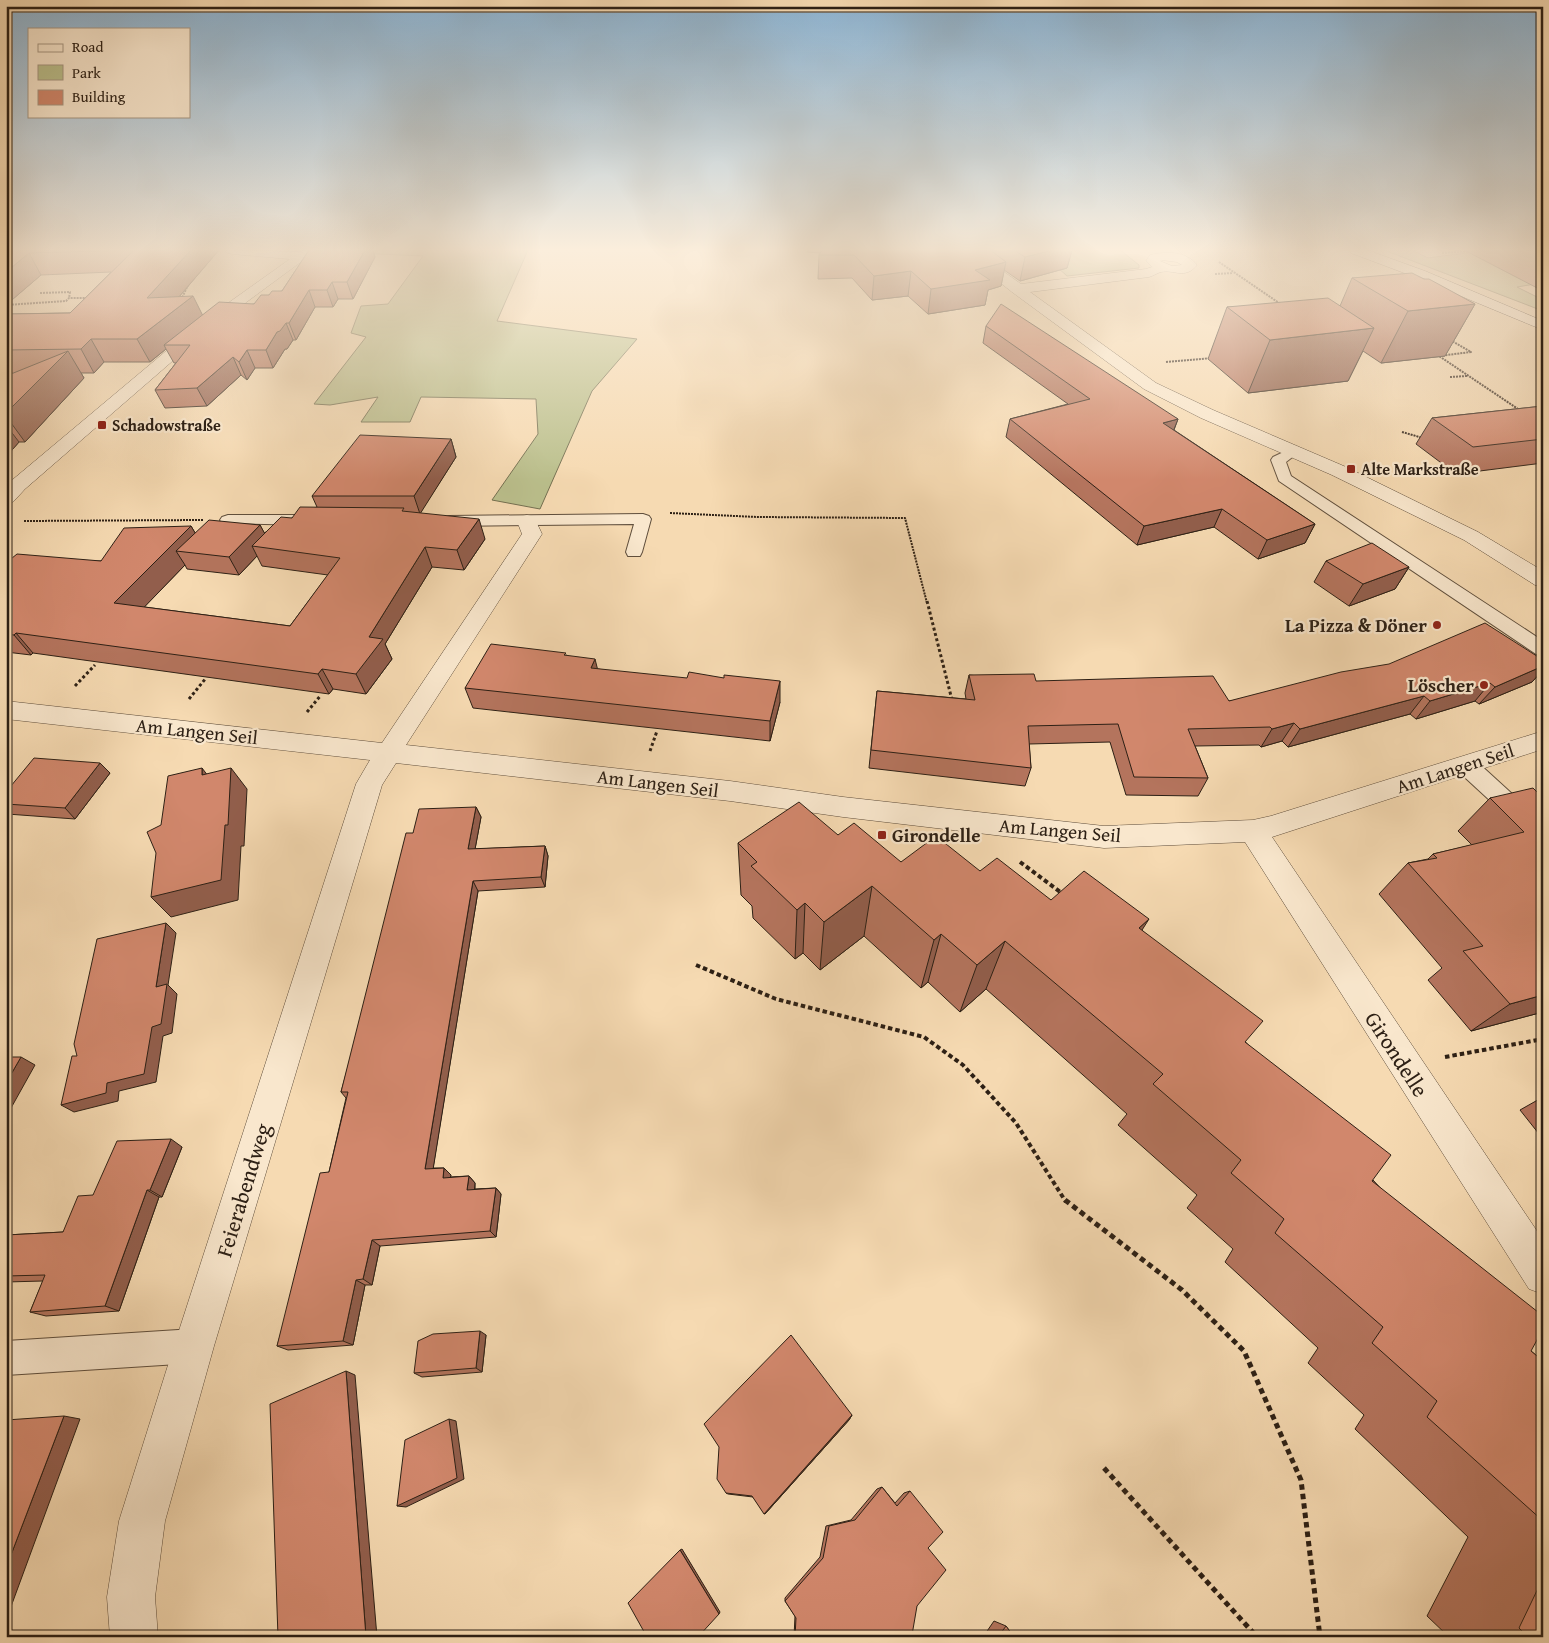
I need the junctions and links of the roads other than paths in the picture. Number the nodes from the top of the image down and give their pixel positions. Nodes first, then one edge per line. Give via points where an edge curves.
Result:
1 (204, 327) edge
2 (1069, 327) edge
3 (1292, 452) junction
4 (10, 489) edge
5 (228, 520) edge
6 (321, 520) edge
7 (438, 521) edge
8 (526, 521) junction
9 (634, 552) dead end
10 (1543, 580) edge
11 (1543, 650) edge
12 (6, 710) edge
13 (1543, 740) edge
14 (388, 752) junction
15 (1467, 766) junction
16 (1253, 831) junction
17 (1543, 836) edge
18 (1543, 1275) edge
19 (194, 1346) junction
20 (6, 1358) edge
21 (134, 1637) edge

1 - 4 street
2 - 3 street via 1150,386
3 - 10 street via 1339,471 1470,536
3 - 11 lane via 1278,460 1284,478
5 - 6 lane
7 - 8 lane
8 - 9 lane via 643,519
8 - 14 street via 532,534
12 - 14 street, Am Langen Seil
13 - 15 street, Am Langen Seil
14 - 16 street, Am Langen Seil via 1104,837
14 - 19 street, Feierabendweg via 369,784
15 - 16 street, Am Langen Seil
15 - 17 lane
16 - 18 street, Girondelle
19 - 20 lane
19 - 21 street, Feierabendweg via 142,1521 131,1596

